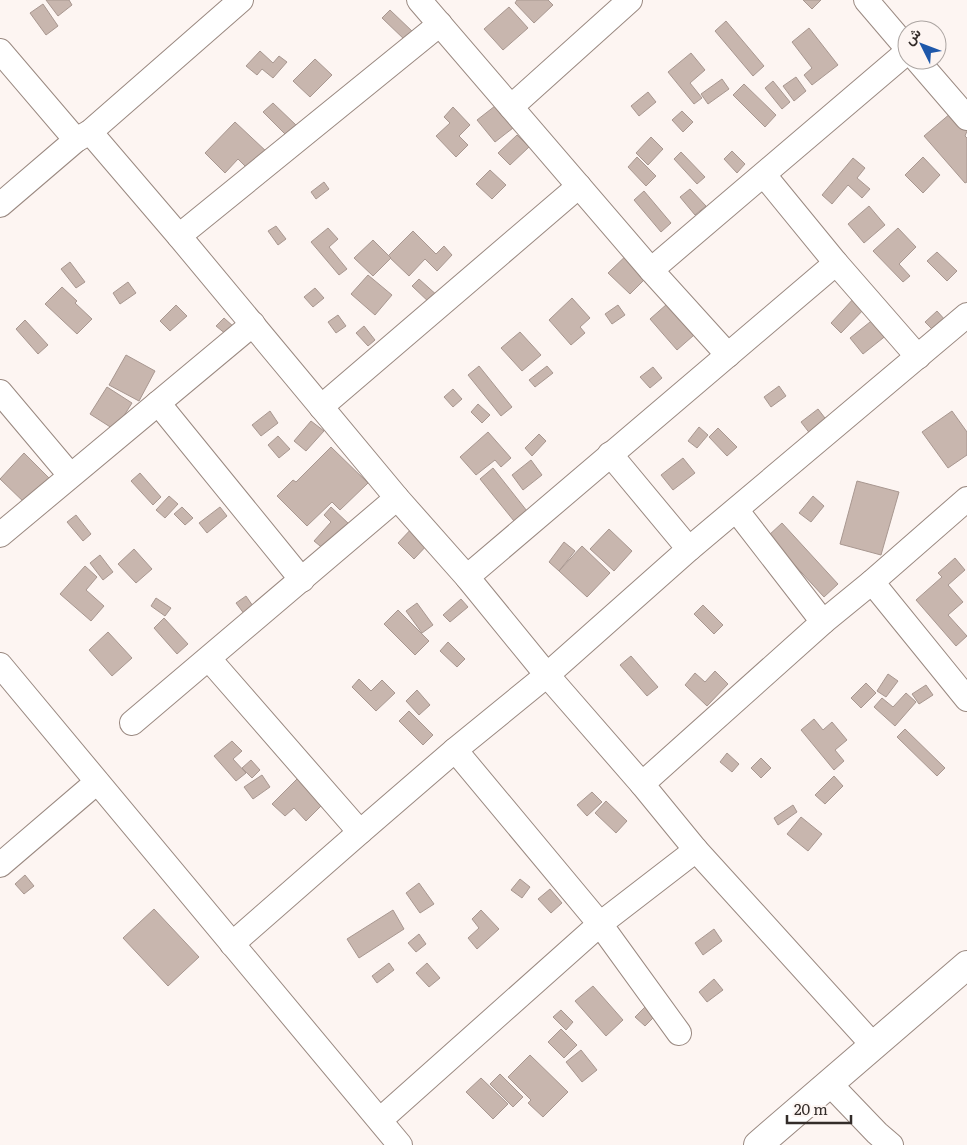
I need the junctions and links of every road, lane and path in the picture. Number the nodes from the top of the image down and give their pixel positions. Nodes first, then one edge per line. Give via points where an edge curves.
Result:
1 (241, 0) edge
2 (420, 0) edge
3 (630, 0) edge
4 (866, 0) edge
5 (440, 24) junction
6 (897, 36) edge
7 (0, 51) edge
8 (897, 61) edge
9 (926, 70) edge
10 (511, 107) junction
11 (967, 118) edge
12 (83, 136) junction
13 (764, 175) junction
14 (579, 186) junction
15 (0, 205) edge
16 (179, 236) junction
17 (836, 263) junction
18 (652, 270) junction
19 (967, 314) edge
20 (252, 324) junction
21 (728, 355) junction
22 (918, 357) junction
23 (0, 392) edge
24 (158, 402) junction
25 (321, 407) junction
26 (610, 454) junction
27 (70, 475) junction
28 (397, 498) junction
29 (967, 498) edge
30 (737, 511) junction
31 (0, 535) edge
32 (689, 549) junction
33 (467, 577) junction
34 (302, 580) junction
35 (872, 582) junction
36 (823, 622) junction
37 (209, 659) junction
38 (0, 665) edge
39 (547, 676) junction
40 (967, 699) edge
41 (132, 723) dead end
42 (455, 750) junction
43 (97, 782) junction
44 (642, 784) junction
45 (360, 832) junction
46 (696, 850) junction
47 (0, 865) edge
48 (600, 924) junction
49 (232, 944) junction
50 (967, 965) edge
51 (679, 1033) dead end
52 (873, 1045) junction
53 (829, 1083) junction
54 (380, 1120) junction
55 (400, 1145) edge
56 (758, 1145) edge
57 (891, 1145) edge

1 - 12 street
2 - 5 street
3 - 10 street
4 - 6 street
5 - 10 street
5 - 16 street
7 - 12 street
8 - 13 street
9 - 11 street
10 - 14 street
12 - 15 street
12 - 16 street
13 - 17 street
13 - 18 street
14 - 18 street
14 - 25 street
16 - 20 street
17 - 21 street
17 - 22 street
18 - 21 street
19 - 22 street
20 - 24 street
20 - 25 street
21 - 26 street
22 - 30 street
23 - 27 street
24 - 27 street
24 - 34 street
25 - 28 street
26 - 32 street
26 - 33 street
27 - 31 street
28 - 33 street
28 - 34 street
29 - 35 street
30 - 32 street
30 - 36 street
32 - 39 street
33 - 39 street
34 - 37 street
35 - 36 street
35 - 40 street
36 - 44 street
37 - 41 street
37 - 45 street
38 - 43 street
39 - 42 street
39 - 44 street
42 - 45 street
42 - 48 street
43 - 47 street
43 - 49 street
44 - 46 street
45 - 49 street
46 - 48 street
46 - 52 street
48 - 51 street
48 - 54 street
49 - 54 street
50 - 52 street
52 - 53 street
53 - 56 street
53 - 57 street
54 - 55 street

